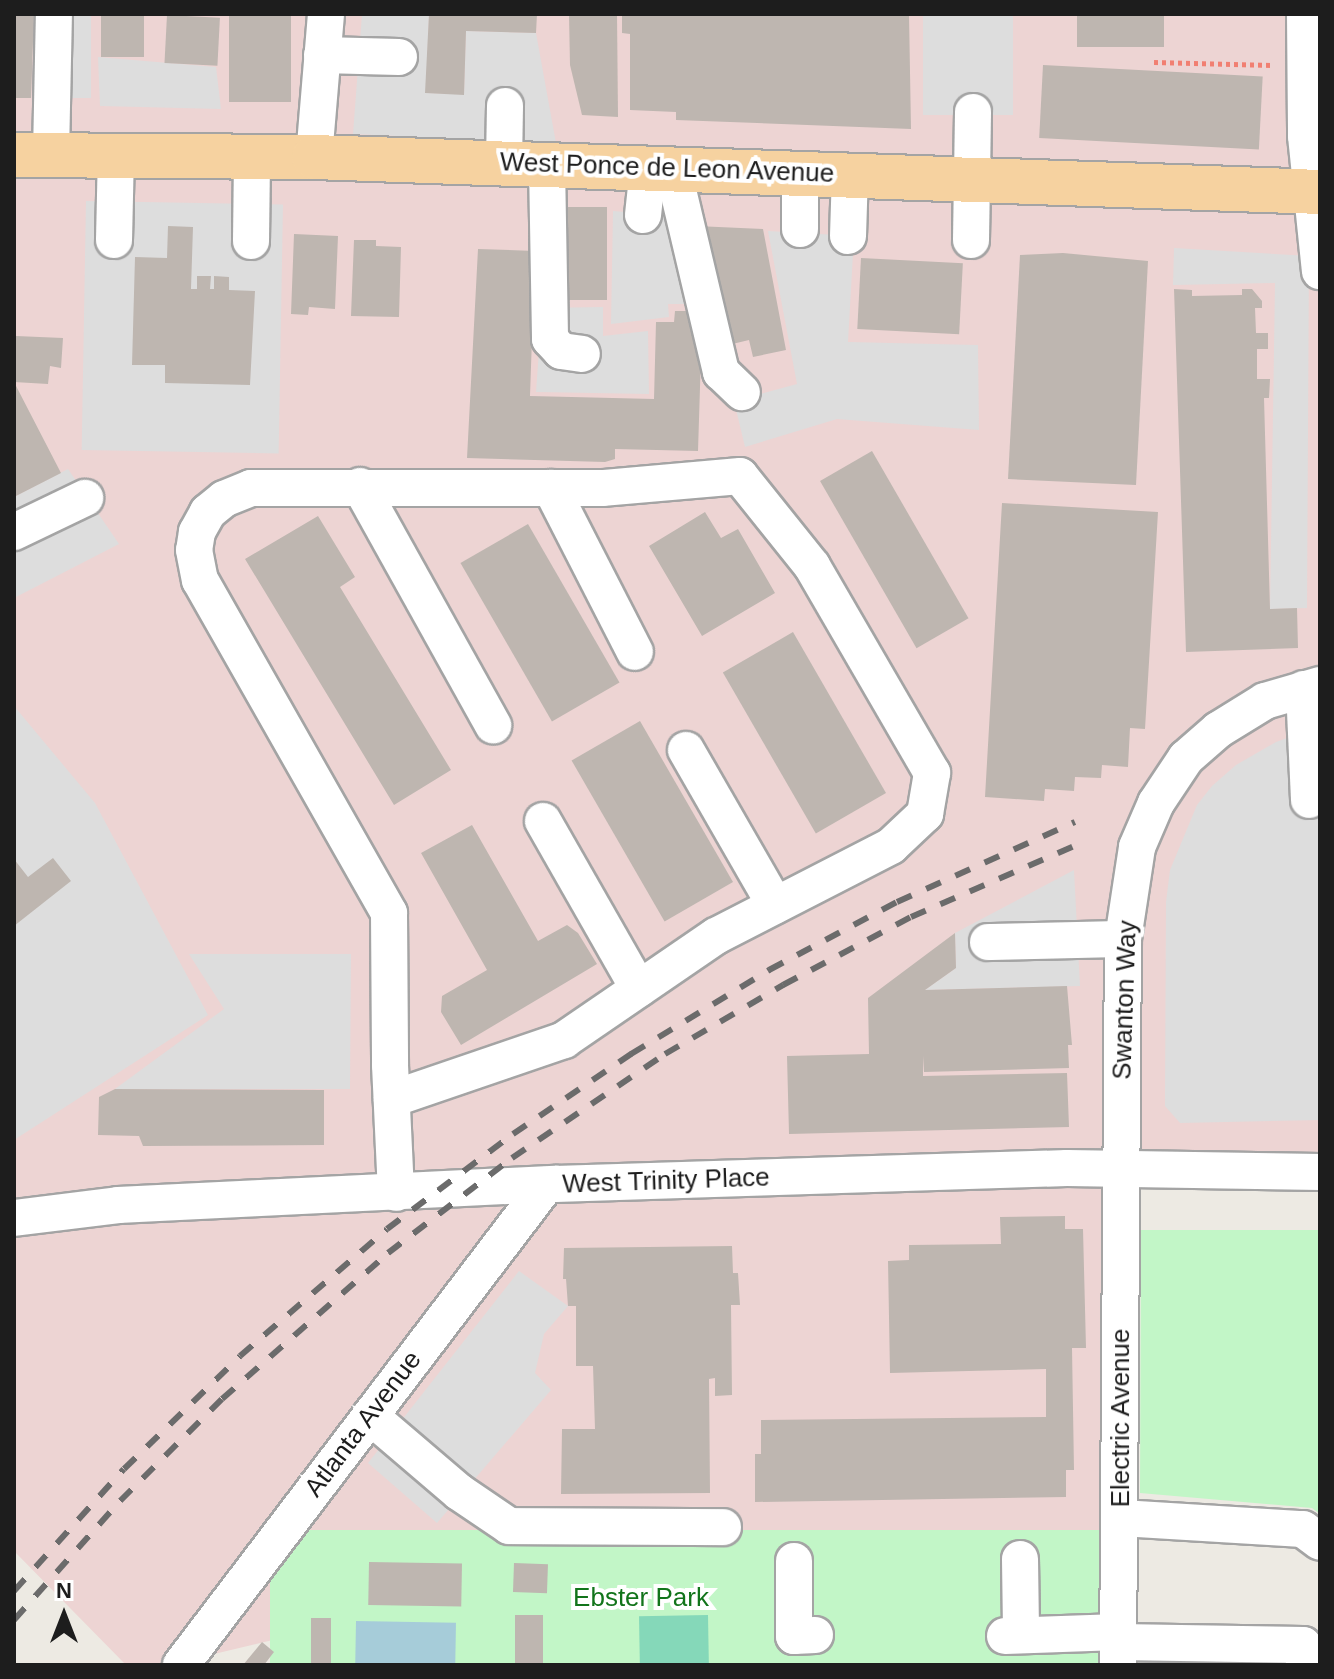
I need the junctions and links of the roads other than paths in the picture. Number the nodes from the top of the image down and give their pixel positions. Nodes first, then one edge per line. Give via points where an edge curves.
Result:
1 (54, 14) edge
2 (326, 14) edge
3 (1305, 14) edge
4 (322, 55) junction
5 (399, 57) dead end
6 (505, 106) dead end
7 (973, 112) dead end
8 (33, 154) edge
9 (116, 154) junction
10 (252, 156) junction
11 (314, 157) junction
12 (504, 163) junction
13 (547, 165) junction
14 (661, 168) junction
15 (800, 173) junction
16 (850, 174) junction
17 (973, 178) junction
18 (1316, 192) edge
19 (643, 215) dead end
20 (800, 229) dead end
21 (848, 236) dead end
22 (114, 240) dead end
23 (971, 240) dead end
24 (251, 241) dead end
25 (1320, 271) edge
26 (582, 354) dead end
27 (742, 392) dead end
28 (360, 486) junction
29 (551, 488) junction
30 (85, 498) dead end
31 (14, 532) edge
32 (635, 652) dead end
33 (1312, 687) edge
34 (493, 725) dead end
35 (686, 750) dead end
36 (1309, 800) dead end
37 (543, 821) dead end
38 (775, 905) junction
39 (1123, 939) junction
40 (988, 942) dead end
41 (639, 989) junction
42 (392, 1099) junction
43 (1122, 1171) junction
44 (1320, 1172) edge
45 (546, 1185) junction
46 (396, 1193) junction
47 (14, 1218) edge
48 (370, 1416) junction
49 (1121, 1518) junction
50 (723, 1527) dead end
51 (1320, 1542) edge
52 (1020, 1559) dead end
53 (794, 1561) dead end
54 (815, 1635) dead end
55 (1118, 1646) edge
56 (181, 1665) edge
57 (1304, 1665) edge

1 - 8 street
2 - 4 street
3 - 18 street via 1306,136
4 - 5 street
4 - 11 street
6 - 12 street
7 - 17 street
8 - 9 main road, West Ponce de Leon Avenue
9 - 10 main road, West Ponce de Leon Avenue
9 - 22 street
10 - 11 main road, West Ponce de Leon Avenue
10 - 24 street
11 - 12 main road, West Ponce de Leon Avenue
12 - 13 main road, West Ponce de Leon Avenue
13 - 14 main road, West Ponce de Leon Avenue
13 - 26 street via 550,339 561,351
14 - 15 main road, West Ponce de Leon Avenue
14 - 19 street
14 - 27 street via 721,372
15 - 16 main road, West Ponce de Leon Avenue
15 - 20 street
16 - 17 main road, West Ponce de Leon Avenue
16 - 21 street
17 - 18 main road, West Ponce de Leon Avenue
17 - 23 street
18 - 25 street
28 - 29 street
28 - 34 street
28 - 42 street via 251,488 208,512 194,550 200,580 389,913
29 - 32 street
29 - 38 street via 740,476 812,566 932,773 925,814 891,846
30 - 31 street
33 - 36 street
33 - 39 street, Swanton Way via 1265,701 1186,758 1156,803 1137,847
35 - 38 street
37 - 41 street
38 - 41 street via 716,936
39 - 40 street
39 - 43 street, Swanton Way
41 - 42 street via 564,1040
42 - 46 street
43 - 44 street, West Trinity Place
43 - 45 street, West Trinity Place via 1067,1168
43 - 49 street, Electric Avenue
45 - 46 street, West Trinity Place
45 - 48 street, Atlanta Avenue
46 - 47 street, West Trinity Place via 118,1205
48 - 50 street via 459,1492 509,1526
48 - 56 street, Atlanta Avenue
49 - 51 street via 1303,1529
49 - 55 street, Electric Avenue
52 - 55 street via 1013,1636
53 - 54 street via 794,1636
55 - 57 street via 1303,1645

